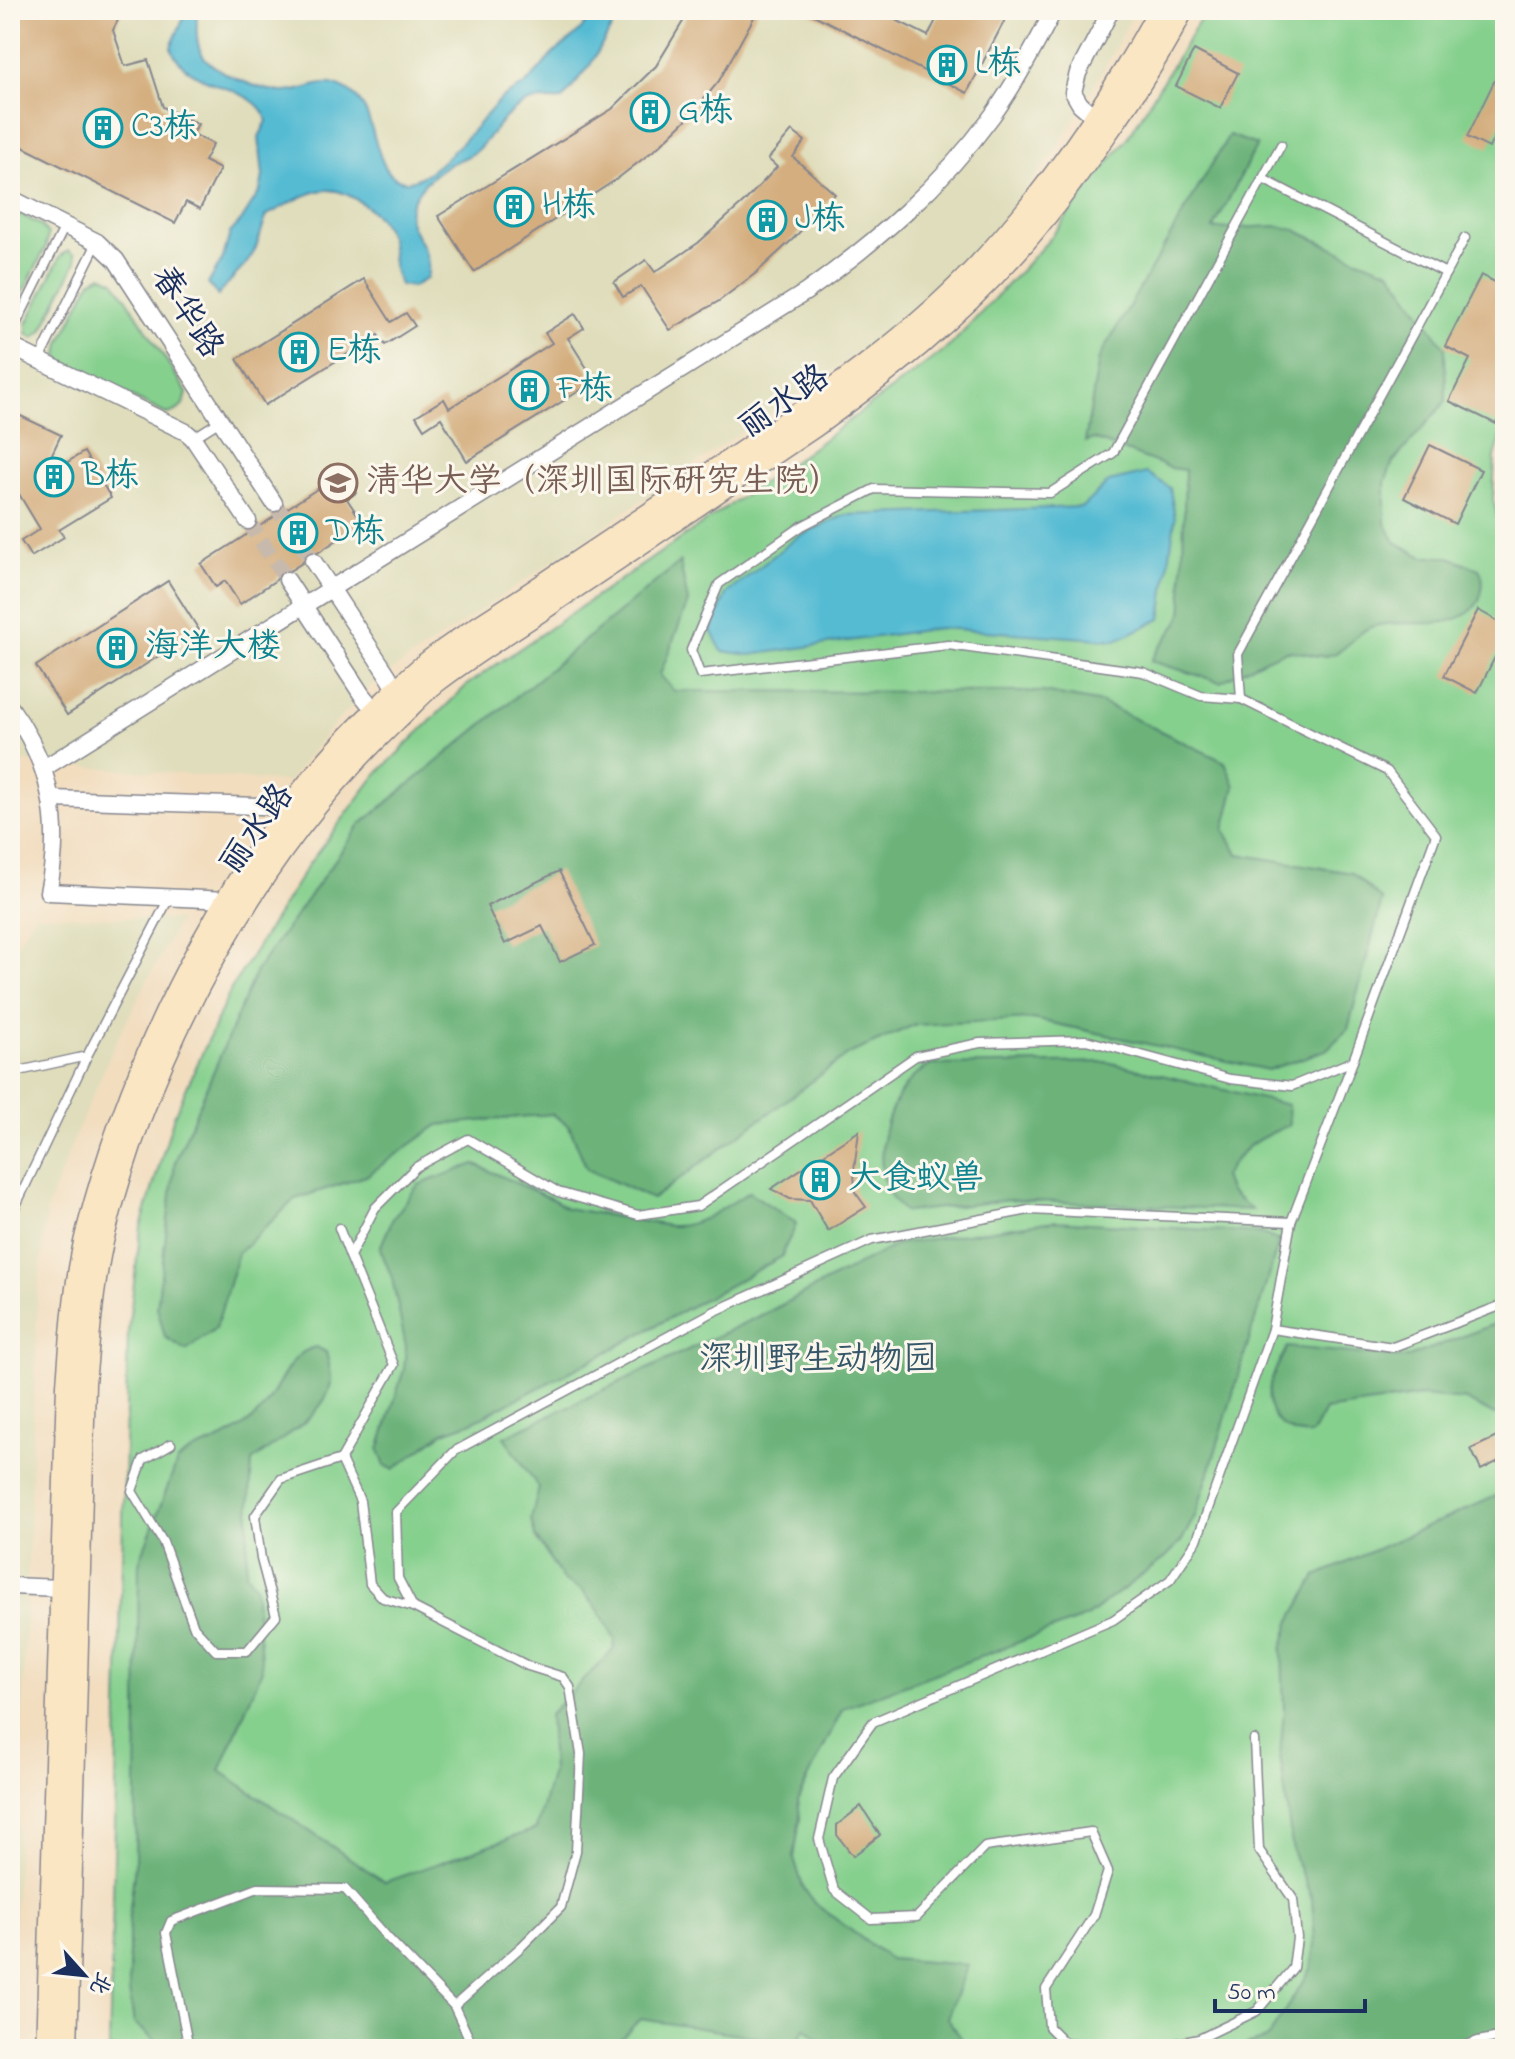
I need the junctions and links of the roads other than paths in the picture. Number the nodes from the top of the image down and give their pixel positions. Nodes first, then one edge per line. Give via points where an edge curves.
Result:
1 (1054, 10) edge
2 (1111, 10) edge
3 (1160, 10) edge
4 (1182, 10) edge
5 (1096, 118) junction
6 (1281, 145) dead end
7 (1263, 179) junction
8 (10, 198) edge
9 (65, 226) junction
10 (1465, 238) dead end
11 (97, 242) junction
12 (1446, 273) junction
13 (10, 336) edge
14 (10, 346) edge
15 (39, 360) junction
16 (220, 421) junction
17 (193, 438) junction
18 (274, 503) tunnel mouth
19 (248, 521) tunnel mouth
20 (313, 561) tunnel mouth
21 (287, 580) tunnel mouth
22 (330, 588) junction
23 (304, 605) junction
24 (397, 690) junction
25 (1241, 699) junction
26 (10, 707) edge
27 (375, 711) junction
28 (399, 716) junction
29 (44, 768) junction
30 (53, 799) junction
31 (290, 807) junction
32 (170, 897) junction
33 (228, 900) junction
34 (87, 1056) junction
35 (1353, 1061) junction
36 (10, 1073) edge
37 (10, 1218) edge
38 (1291, 1222) junction
39 (339, 1228) dead end
40 (350, 1256) junction
41 (1505, 1304) edge
42 (1272, 1329) junction
43 (171, 1444) dead end
44 (341, 1459) junction
45 (10, 1586) edge
46 (61, 1588) junction
47 (413, 1607) junction
48 (1254, 1740) dead end
49 (454, 2006) junction
50 (1505, 2036) edge
51 (47, 2049) edge
52 (66, 2049) edge
53 (189, 2049) edge
54 (474, 2049) edge
55 (1071, 2049) edge
56 (1148, 2049) edge
57 (1456, 2049) edge

1 - 22 street via 994,114 957,161 854,258
2 - 5 street via 1073,92
3 - 5 main road, 丽水路
4 - 28 main road, 丽水路 via 1146,74 1059,199 992,277 938,328 814,426 434,682
5 - 24 main road, 丽水路 via 1038,198 923,319 859,371 424,665
6 - 7 lane
7 - 12 lane
7 - 25 lane via 1113,453 1050,493 874,489 802,526 719,584 691,650 700,674 948,645 1143,672 1201,696
8 - 9 street, 春华路
9 - 11 street, 春华路
9 - 13 lane
10 - 12 lane
11 - 15 lane
11 - 16 street, 春华路 via 116,260
12 - 25 lane via 1238,654
14 - 15 street
15 - 17 street
16 - 17 lane
16 - 18 street, 春华路
17 - 19 street
20 - 22 street
21 - 23 street
22 - 23 street
22 - 24 street
23 - 27 street
23 - 29 street
24 - 27 main road, 丽水路
24 - 28 street
25 - 35 lane via 1387,771 1436,835
26 - 29 street
27 - 28 street
27 - 31 main road, 丽水路
28 - 52 main road, 丽水路 via 357,756 314,809 227,938 160,1069 127,1154 104,1235 84,1383
29 - 30 street
30 - 31 street
30 - 32 street via 56,845 48,892
31 - 33 main road, 丽水路
32 - 33 street
32 - 34 lane
33 - 46 main road, 丽水路 via 147,1061 87,1233 68,1385
34 - 36 lane
34 - 37 lane
35 - 38 lane
35 - 40 lane via 1292,1086 1230,1079 1086,1040 980,1043 916,1056 698,1206 638,1215 558,1192 468,1139 416,1167 375,1208
38 - 42 lane
38 - 47 lane via 1029,1210 872,1240 713,1312 455,1451 396,1512 398,1578
39 - 40 lane
40 - 44 lane via 394,1365
41 - 42 lane via 1393,1347
42 - 55 lane via 1197,1540 1170,1580 1113,1620 873,1722 833,1778 819,1839 834,1890 871,1919 917,1917 985,1847 1091,1832 1108,1871 1094,1915 1046,1989 1049,2027
43 - 44 lane via 143,1460 132,1491 163,1542 194,1627 216,1651 247,1651 276,1616 255,1516 281,1479
44 - 47 lane via 360,1501 370,1584 383,1598
45 - 46 street
46 - 51 main road, 丽水路
47 - 49 lane via 528,1666 563,1677 570,1687 581,1754 576,1851 561,1907
48 - 56 lane via 1259,1850 1293,1899 1293,1968 1257,2011 1199,2039
49 - 53 lane via 345,1889 258,1888 171,1921 166,1933
49 - 54 lane
50 - 57 lane

